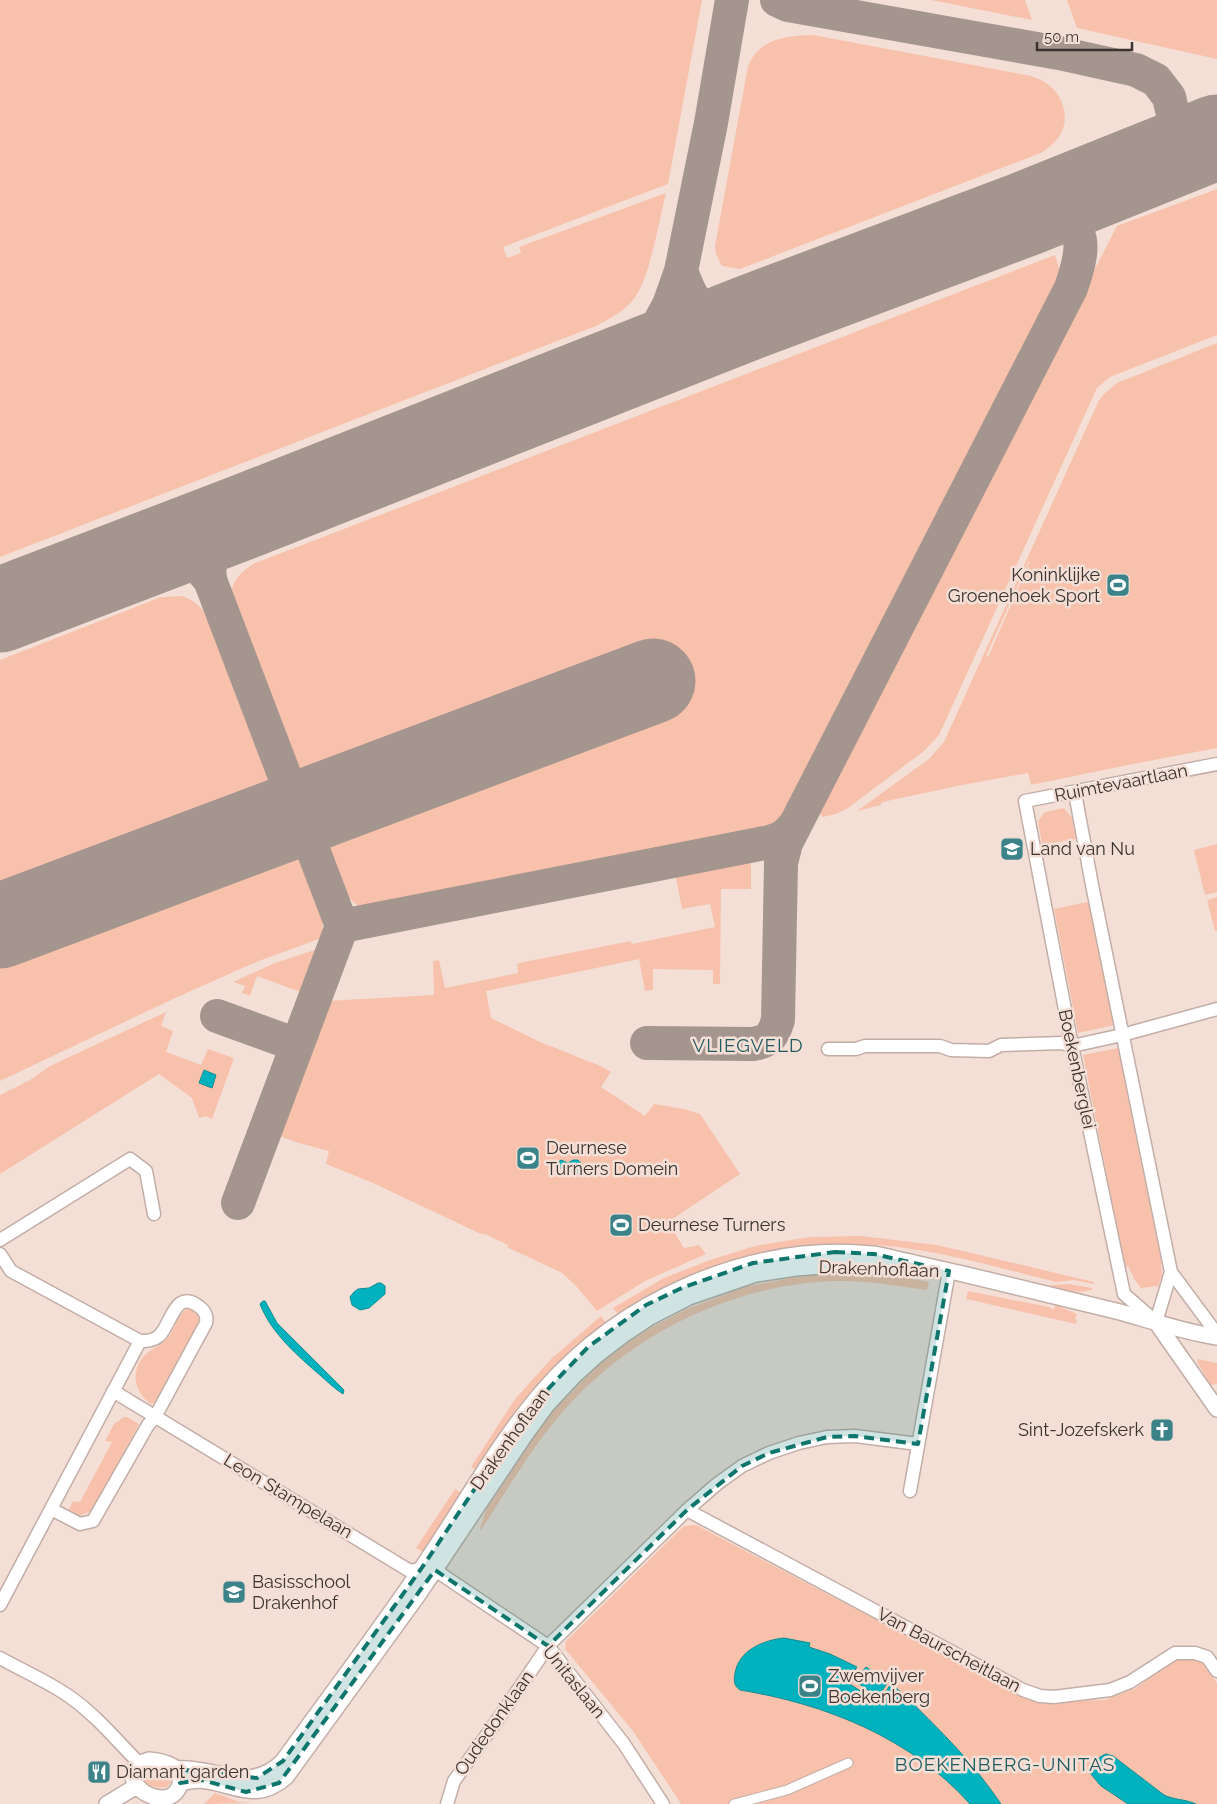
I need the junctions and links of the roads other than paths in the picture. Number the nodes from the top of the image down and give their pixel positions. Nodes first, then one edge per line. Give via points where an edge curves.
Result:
1 (1217, 764) edge
2 (1075, 792) junction
3 (1025, 801) joint
4 (1217, 1009) edge
5 (1122, 1035) junction
6 (1072, 1046) junction
7 (828, 1048) dead end
8 (154, 1214) dead end
9 (0, 1240) edge
10 (0, 1254) edge
11 (949, 1271) junction
12 (1171, 1272) junction
13 (1156, 1322) junction
14 (1217, 1336) edge
15 (140, 1341) junction
16 (113, 1391) junction
17 (1217, 1409) edge
18 (155, 1417) junction
19 (918, 1444) junction
20 (910, 1491) dead end
21 (51, 1509) junction
22 (687, 1510) junction
23 (428, 1569) junction
24 (0, 1606) edge
25 (548, 1646) junction
26 (0, 1658) edge
27 (1217, 1671) edge
28 (848, 1763) dead end
29 (140, 1764) junction
30 (178, 1776) junction
31 (135, 1787) junction
32 (171, 1800) edge
33 (106, 1804) edge
34 (447, 1804) edge
35 (663, 1804) edge
36 (734, 1804) edge

1 - 2 street, Ruimtevaartlaan
2 - 3 street, Ruimtevaartlaan
2 - 5 street
3 - 6 street, Boekenberglei
4 - 5 street
5 - 6 street
5 - 12 street
6 - 7 street via 1062,1043 1001,1045 989,1051 951,1050 940,1046
6 - 13 street, Boekenberglei via 1124,1294
8 - 9 street via 146,1171 130,1159
10 - 15 street via 11,1271
11 - 13 street, Drakenhoflaan
11 - 19 street
11 - 23 street, Drakenhoflaan via 836,1265 756,1274 689,1297 650,1317 597,1355 546,1406
12 - 13 street
12 - 14 street
13 - 14 street, Drakenhoflaan
13 - 17 street, Boekenberglei
15 - 16 street
15 - 18 street via 152,1340 161,1334 173,1310 184,1302 205,1312 206,1323
16 - 18 street, Leon Stampelaan
16 - 21 street
18 - 21 street via 93,1521 80,1524
18 - 23 street, Leon Stampelaan via 410,1571
19 - 20 street
19 - 22 street, Oudedonklaan via 855,1436 799,1443 742,1466
21 - 24 street
22 - 25 street, Oudedonklaan
22 - 27 street, Van Baurscheitlaan via 1023,1690 1040,1696 1054,1697 1120,1687 1175,1652 1196,1653 1207,1658
23 - 25 street, Unitaslaan
23 - 30 street, Drakenhoflaan via 292,1770 279,1783 263,1790 246,1792
25 - 34 street, Oudedonklaan via 454,1781
25 - 35 street, Unitaslaan via 624,1744
26 - 29 street via 76,1702
28 - 36 street via 787,1790
29 - 30 street via 149,1760 165,1762
29 - 31 street via 133,1774
30 - 32 street via 177,1790
31 - 32 street via 153,1798
31 - 33 street

